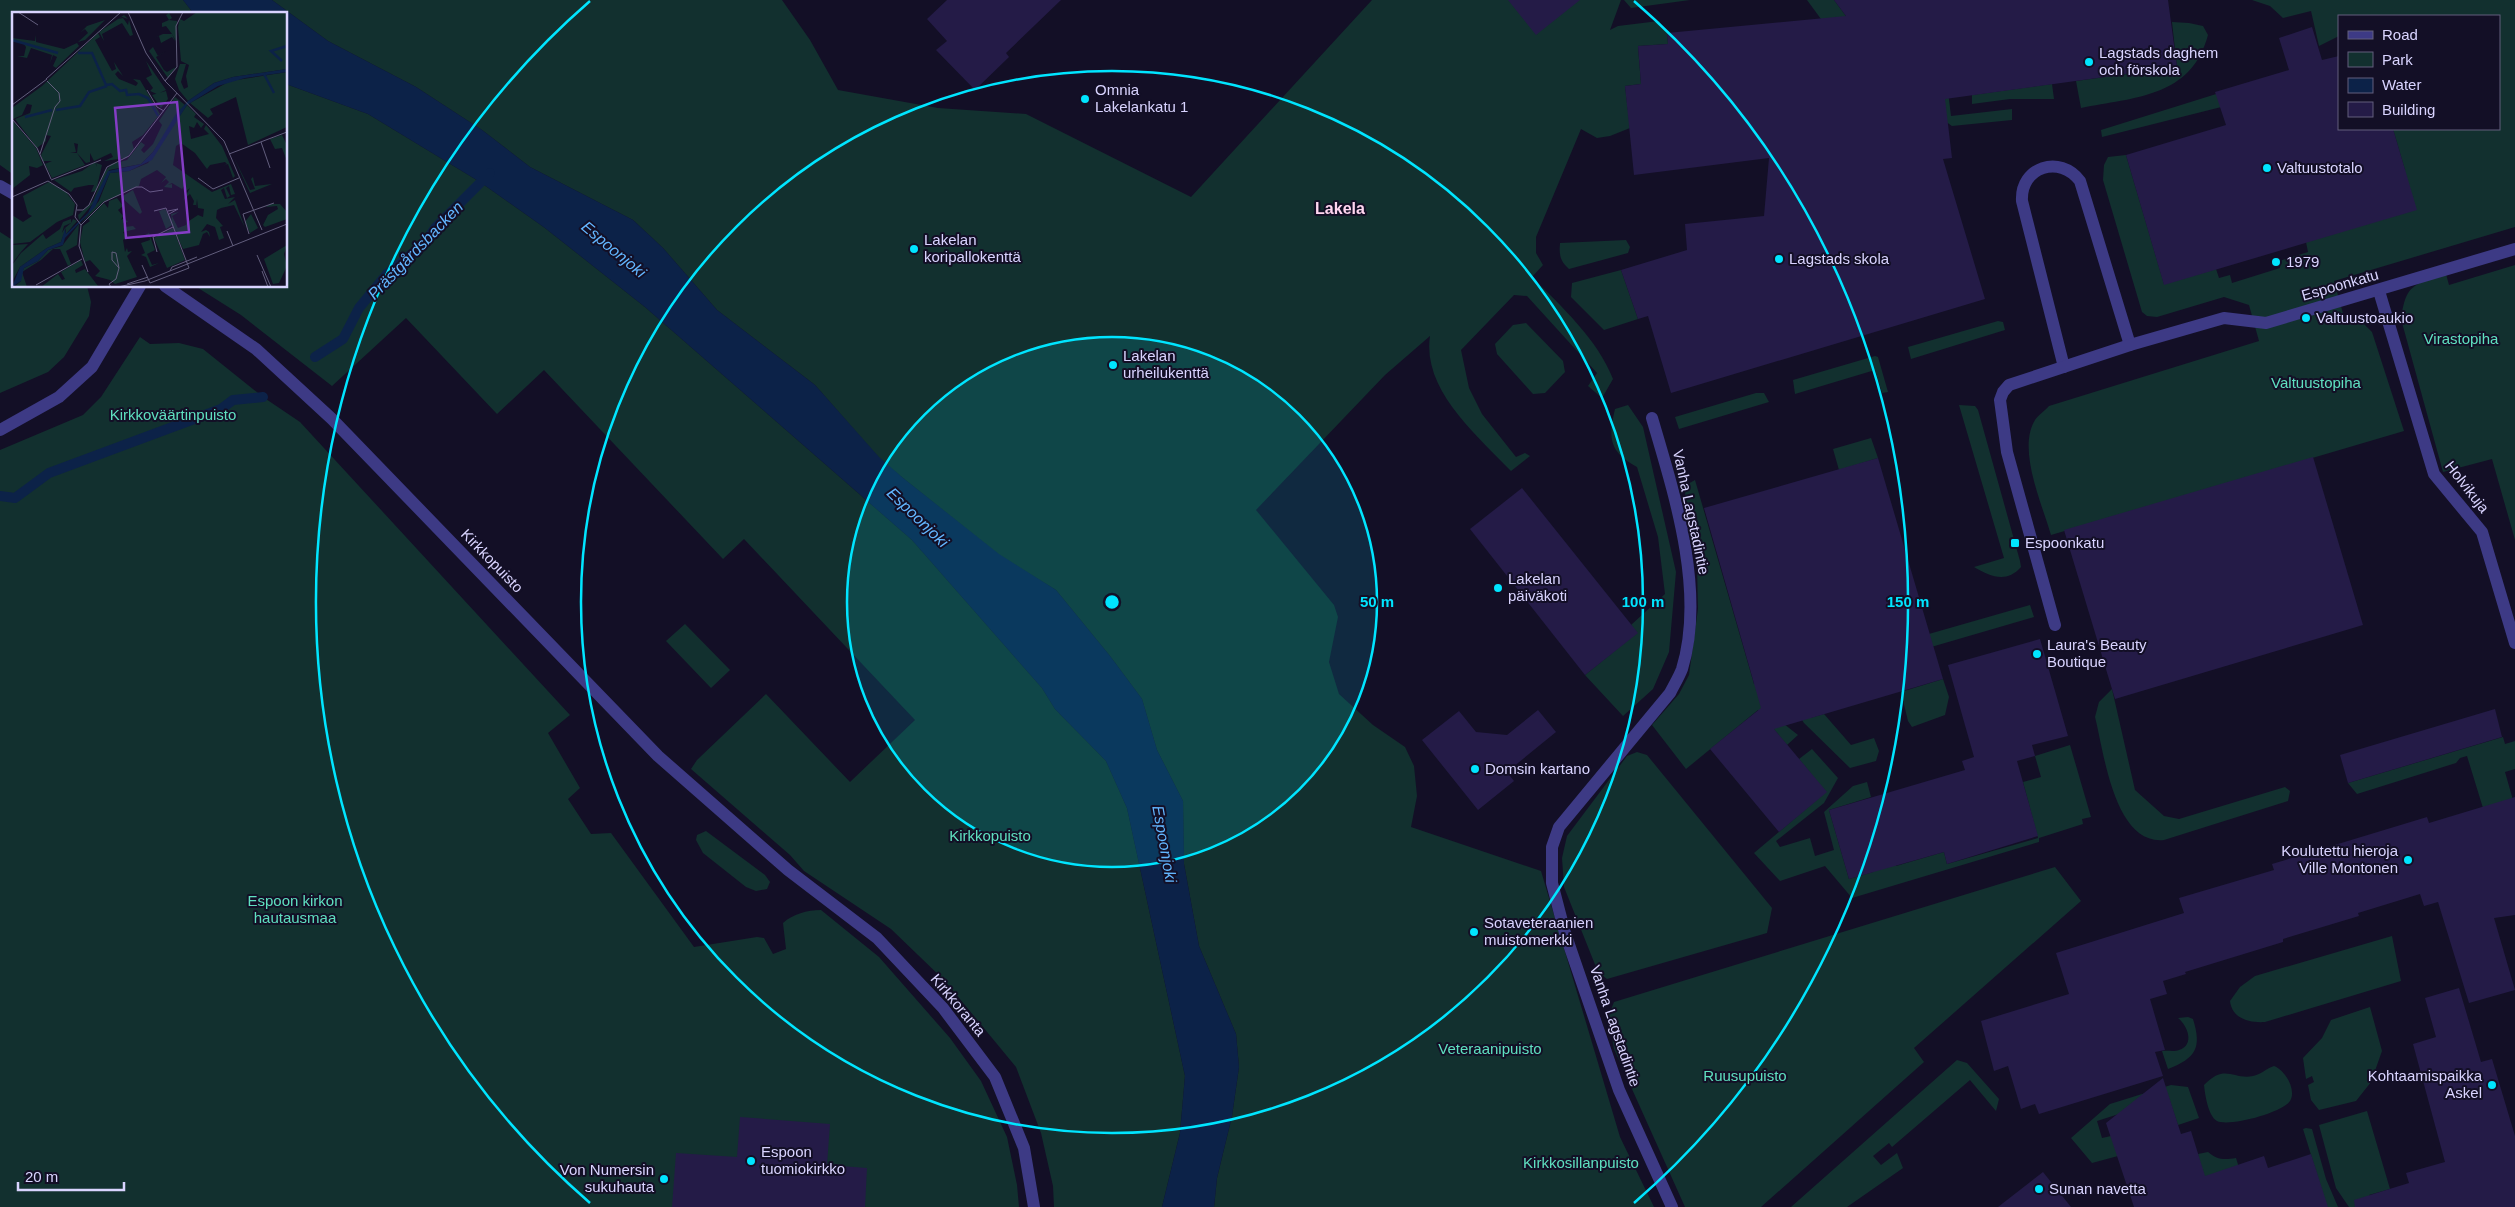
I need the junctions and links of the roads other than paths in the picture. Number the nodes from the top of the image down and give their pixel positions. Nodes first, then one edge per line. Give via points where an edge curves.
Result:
1 (0, 186) edge
2 (12, 193) edge
3 (2515, 249) edge
4 (139, 288) edge
5 (168, 288) edge
6 (2379, 291) junction
7 (2130, 345) junction
8 (2064, 366) junction
9 (1652, 418) dead end
10 (0, 430) edge
11 (2055, 625) dead end
12 (2515, 644) edge
13 (788, 870) joint
14 (1034, 1207) edge
15 (1672, 1207) edge

1 - 2 street
3 - 6 street, Espoonkatu
4 - 10 street via 92,367 59,397
5 - 13 street, Kirkkopuisto via 256,349 332,419 658,756
6 - 7 street, Espoonkatu via 2266,324 2224,318
6 - 12 street, Holvikuja via 2434,474 2482,532
7 - 8 street, Espoonkatu
7 - 8 street via 2080,181 2062,167 2043,167 2028,178 2021,193
8 - 11 street, Espoonkatu via 2009,385 2000,400 2007,452
9 - 15 street, Vanha Lagstadintie via 1666,466 1692,595 1682,669 1670,693 1559,827 1552,847 1552,883 1565,933 1619,1090
13 - 14 street, Kirkkoranta via 877,938 943,1008 995,1076 1024,1148

